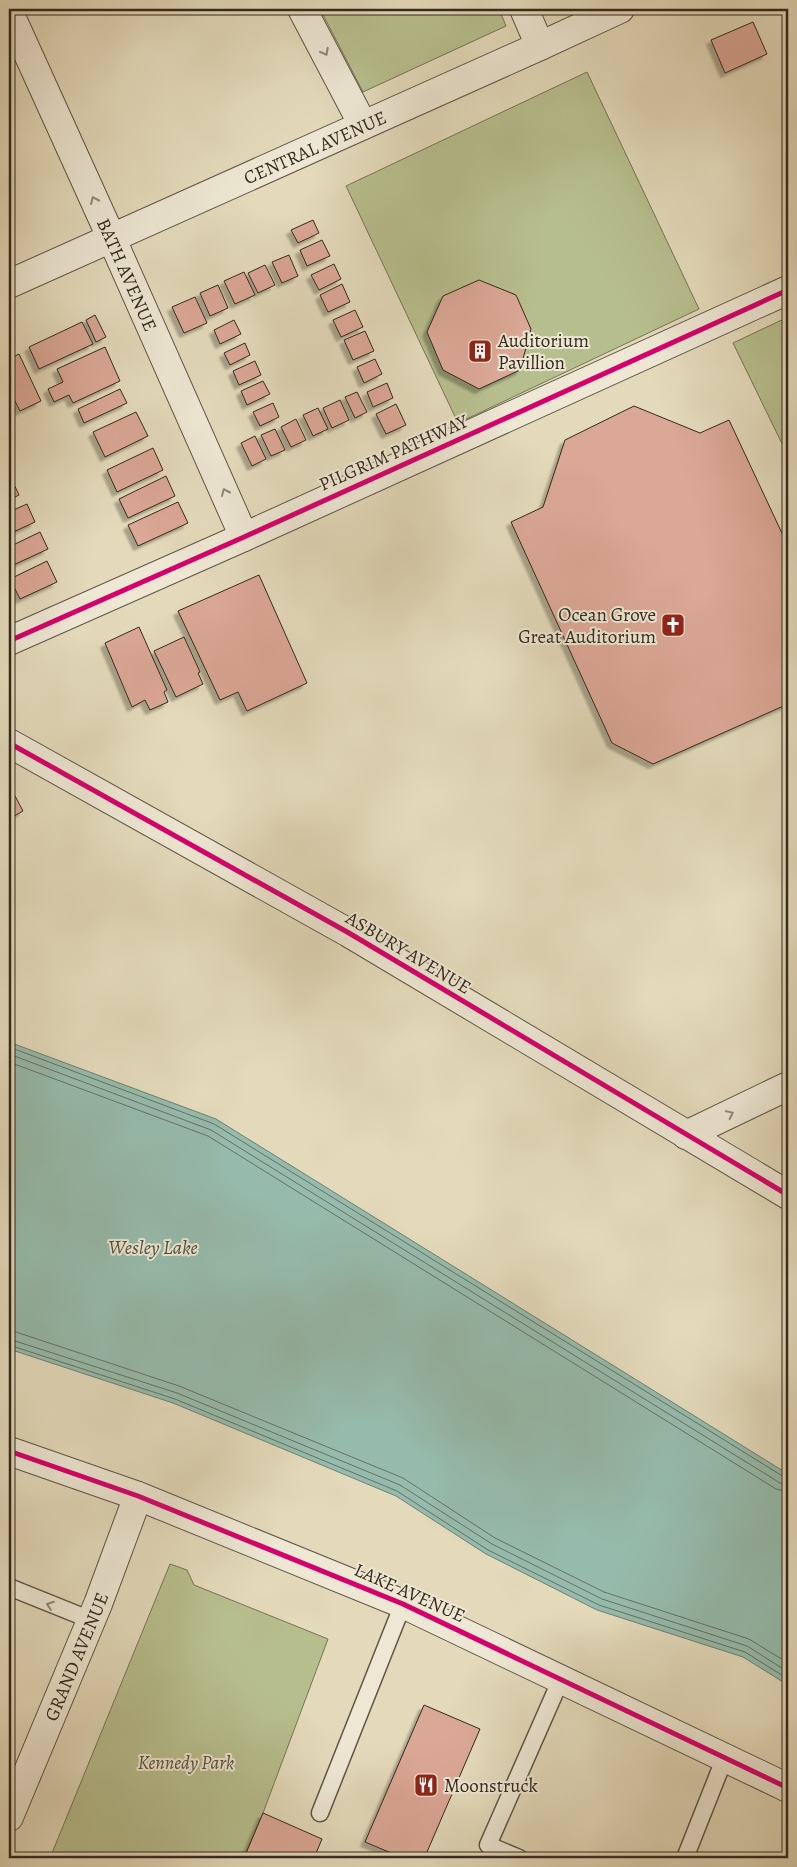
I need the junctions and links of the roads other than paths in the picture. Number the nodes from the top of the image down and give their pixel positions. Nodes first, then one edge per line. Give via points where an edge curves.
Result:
1 (302, 9) edge
2 (524, 9) edge
3 (620, 9) edge
4 (9, 12) edge
5 (540, 46) junction
6 (363, 125) junction
7 (111, 237) junction
8 (9, 284) edge
9 (788, 290) edge
10 (244, 536) junction
11 (9, 641) edge
12 (9, 744) edge
13 (787, 1090) edge
14 (686, 1135) junction
15 (788, 1195) edge
16 (9, 1451) edge
17 (138, 1496) junction
18 (9, 1587) edge
19 (404, 1604) junction
20 (91, 1620) junction
21 (560, 1678) junction
22 (725, 1757) junction
23 (788, 1788) edge
24 (320, 1813) dead end
25 (9, 1817) edge
26 (520, 1858) edge
27 (685, 1858) edge

1 -> 6 street
2 - 5 street
3 - 5 street, CENTRAL AVENUE
7 -> 4 street, BATH AVENUE
5 - 6 street, CENTRAL AVENUE
6 - 7 street, CENTRAL AVENUE
7 - 8 street, CENTRAL AVENUE
10 -> 7 street, BATH AVENUE
9 - 10 street, PILGRIM PATHWAY
10 - 11 street, PILGRIM PATHWAY
12 - 14 street, ASBURY AVENUE via 349,933
14 -> 13 street
14 - 15 street, ASBURY AVENUE
16 - 17 street, LAKE AVENUE
17 - 19 street, LAKE AVENUE
17 - 20 street, GRAND AVENUE
20 -> 18 lane
19 - 21 street, LAKE AVENUE
19 - 24 lane
20 - 25 street, GRAND AVENUE
21 - 22 street, LAKE AVENUE
21 - 26 lane via 488,1845
22 - 23 street, LAKE AVENUE
22 - 27 lane

